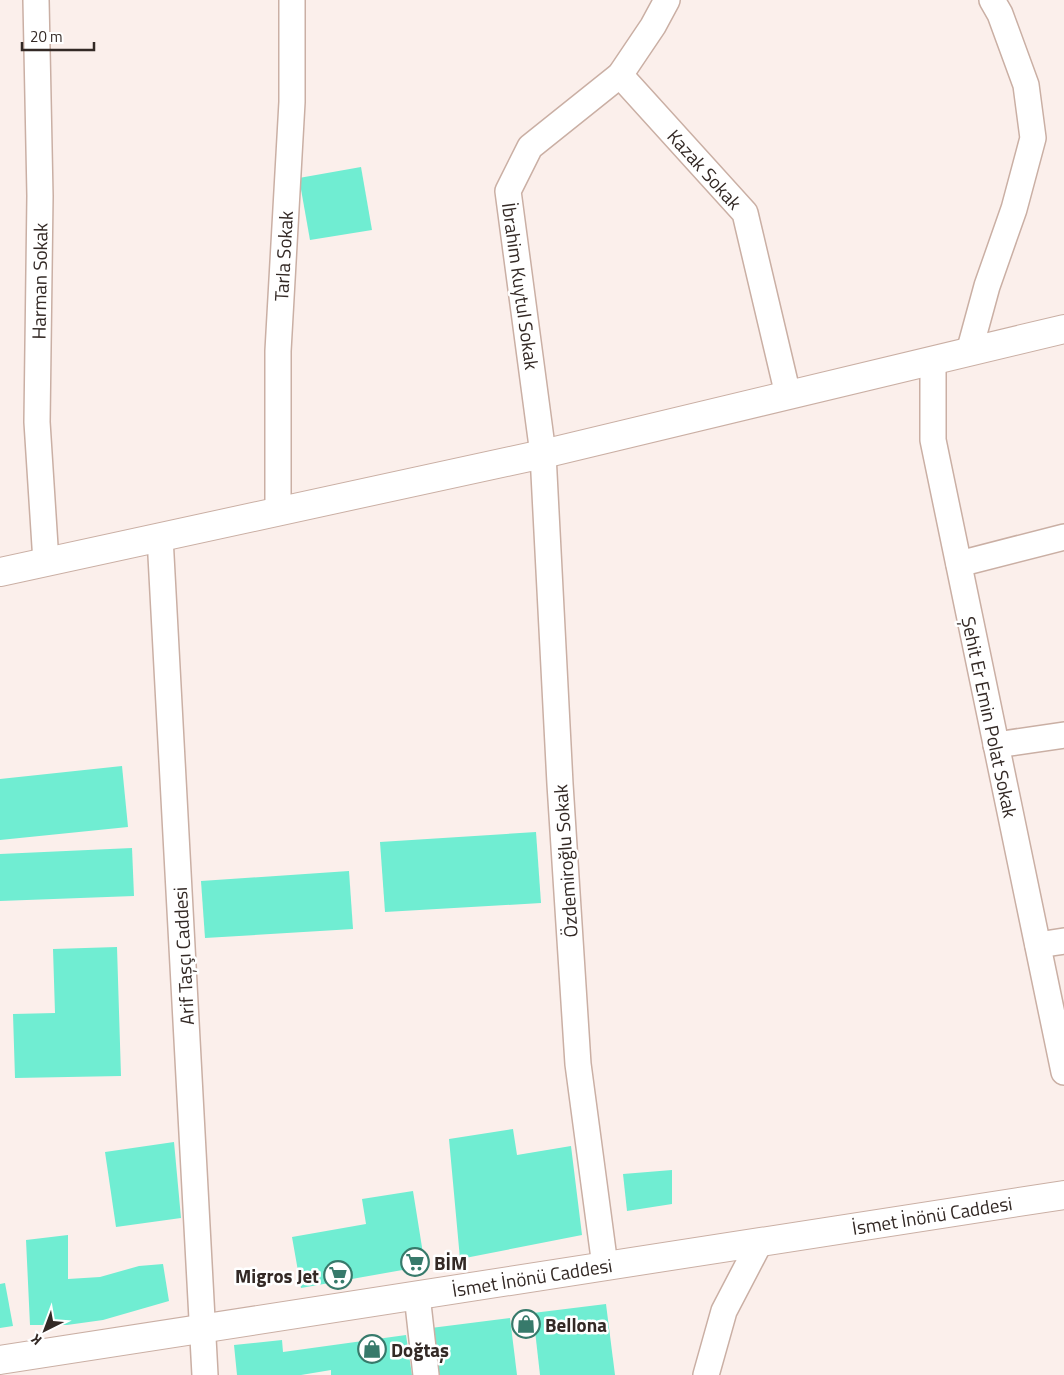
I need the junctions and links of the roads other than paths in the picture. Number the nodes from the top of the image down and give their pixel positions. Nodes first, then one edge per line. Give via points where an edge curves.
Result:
1 (36, 0) edge
2 (292, 0) edge
3 (667, 0) edge
4 (992, 0) edge
5 (620, 75) junction
6 (1064, 329) edge
7 (969, 352) junction
8 (933, 360) junction
9 (788, 395) junction
10 (543, 454) junction
11 (278, 512) junction
12 (160, 537) junction
13 (1064, 537) edge
14 (46, 562) junction
15 (958, 564) junction
16 (0, 572) edge
17 (1064, 735) edge
18 (996, 745) junction
19 (1064, 941) edge
20 (1038, 945) junction
21 (1064, 1072) edge
22 (1064, 1195) edge
23 (760, 1242) junction
24 (606, 1266) junction
25 (417, 1295) junction
26 (201, 1329) junction
27 (0, 1360) edge
28 (205, 1375) edge
29 (426, 1375) edge
30 (706, 1375) edge

1 - 14 street, Harman Sokak via 40,196 37,422
2 - 11 street, Tarla Sokak via 292,102 278,351
3 - 5 street, İbrahim Kuytul Sokak
4 - 7 street via 1026,85 1033,138
5 - 9 street, Kazak Sokak via 745,213
5 - 10 street, İbrahim Kuytul Sokak via 530,147 508,191
6 - 7 main road
7 - 8 main road
8 - 9 main road
8 - 15 street, Şehit Er Emin Polat Sokak via 933,440
9 - 10 main road
10 - 11 main road
10 - 24 street, Özdemiroğlu Sokak via 578,1064
11 - 12 main road
12 - 14 main road
12 - 26 street, Arif Taşçı Caddesi
13 - 15 street
14 - 16 main road
15 - 18 street, Şehit Er Emin Polat Sokak
17 - 18 street
18 - 20 street, Şehit Er Emin Polat Sokak
19 - 20 street
20 - 21 street, Şehit Er Emin Polat Sokak
22 - 23 main road, İsmet İnönü Caddesi
23 - 24 main road, İsmet İnönü Caddesi
23 - 30 street via 724,1310
24 - 25 main road, İsmet İnönü Caddesi
25 - 26 main road, İsmet İnönü Caddesi
25 - 29 street
26 - 27 main road, İsmet İnönü Caddesi
26 - 28 street, Arif Taşçı Caddesi

